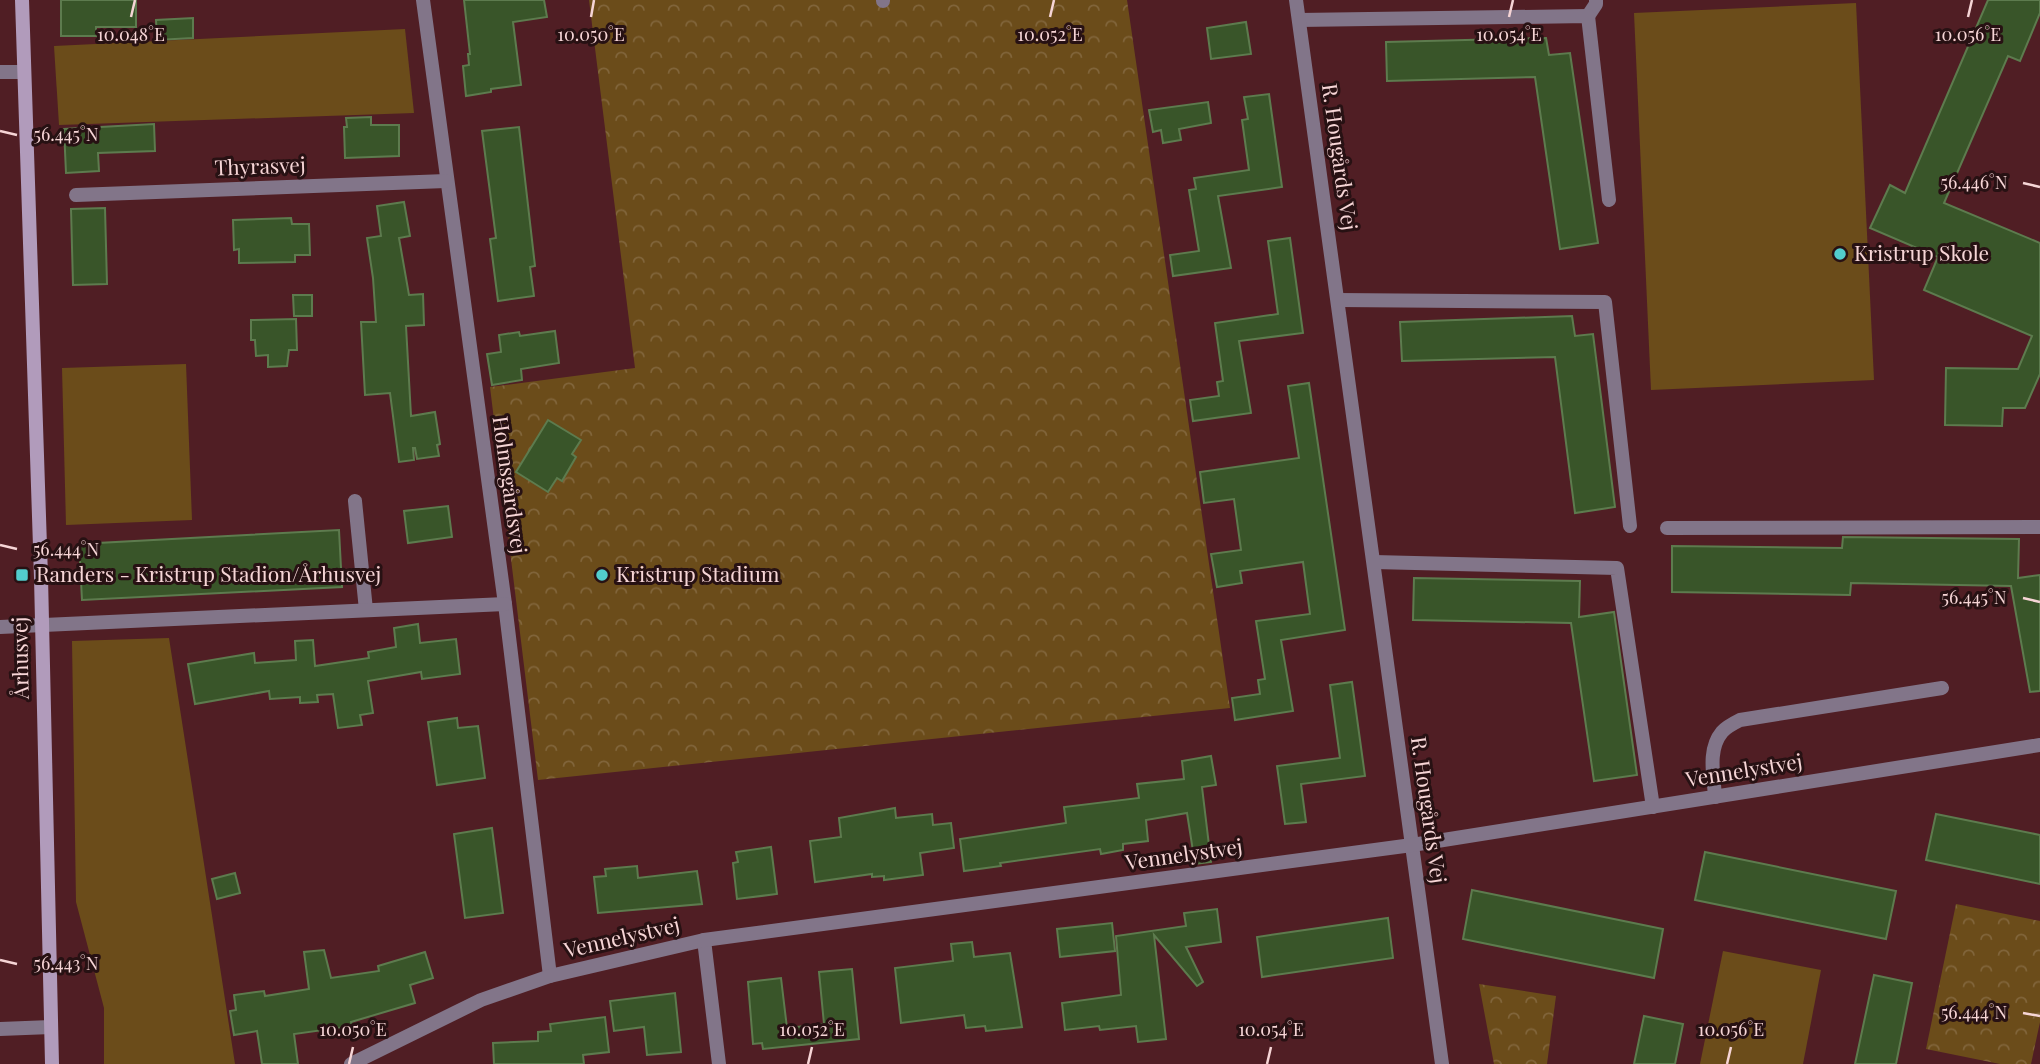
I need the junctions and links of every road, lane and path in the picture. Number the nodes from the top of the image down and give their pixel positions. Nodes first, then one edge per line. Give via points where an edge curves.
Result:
1 (22, 0) edge
2 (423, 0) edge
3 (1296, 0) edge
4 (1596, 0) edge
5 (1587, 16) junction
6 (1299, 20) junction
7 (0, 72) edge
8 (24, 72) junction
9 (446, 181) junction
10 (76, 195) dead end
11 (1609, 200) dead end
12 (1338, 300) junction
13 (355, 501) dead end
14 (1630, 526) dead end
15 (2040, 527) edge
16 (1667, 528) dead end
17 (1374, 562) junction
18 (505, 604) junction
19 (366, 610) junction
20 (42, 624) junction
21 (0, 627) edge
22 (1942, 688) dead end
23 (2040, 745) edge
24 (1715, 797) junction
25 (1653, 807) junction
26 (1412, 845) junction
27 (704, 940) junction
28 (550, 976) junction
29 (51, 1027) junction
30 (0, 1029) edge
31 (52, 1064) edge
32 (351, 1064) edge
33 (719, 1064) edge
34 (1442, 1064) edge

1 - 8 main road, Århusvej
2 - 9 street, Holmsgårdsvej
3 - 6 street, R. Hougårds Vej
4 - 5 street
5 - 6 street
5 - 11 street
6 - 12 street, R. Hougårds Vej
7 - 8 street
8 - 20 main road, Århusvej
9 - 10 street, Thyrasvej
9 - 18 street, Holmsgårdsvej
12 - 14 street via 1605,302
12 - 17 street, R. Hougårds Vej
13 - 19 street
15 - 16 street
17 - 25 street via 1617,568
17 - 26 street, R. Hougårds Vej
18 - 19 street
18 - 28 street, Holmsgårdsvej
19 - 20 street
20 - 21 street
20 - 29 main road, Århusvej
22 - 24 street via 1740,720 1722,730 1715,745
23 - 24 street, Vennelystvej
24 - 25 street, Vennelystvej
25 - 26 street, Vennelystvej
26 - 27 street, Vennelystvej
26 - 34 street, R. Hougårds Vej
27 - 28 street, Vennelystvej
27 - 33 street
28 - 32 street, Vennelystvej via 481,1000
29 - 30 street
29 - 31 main road, Århusvej

